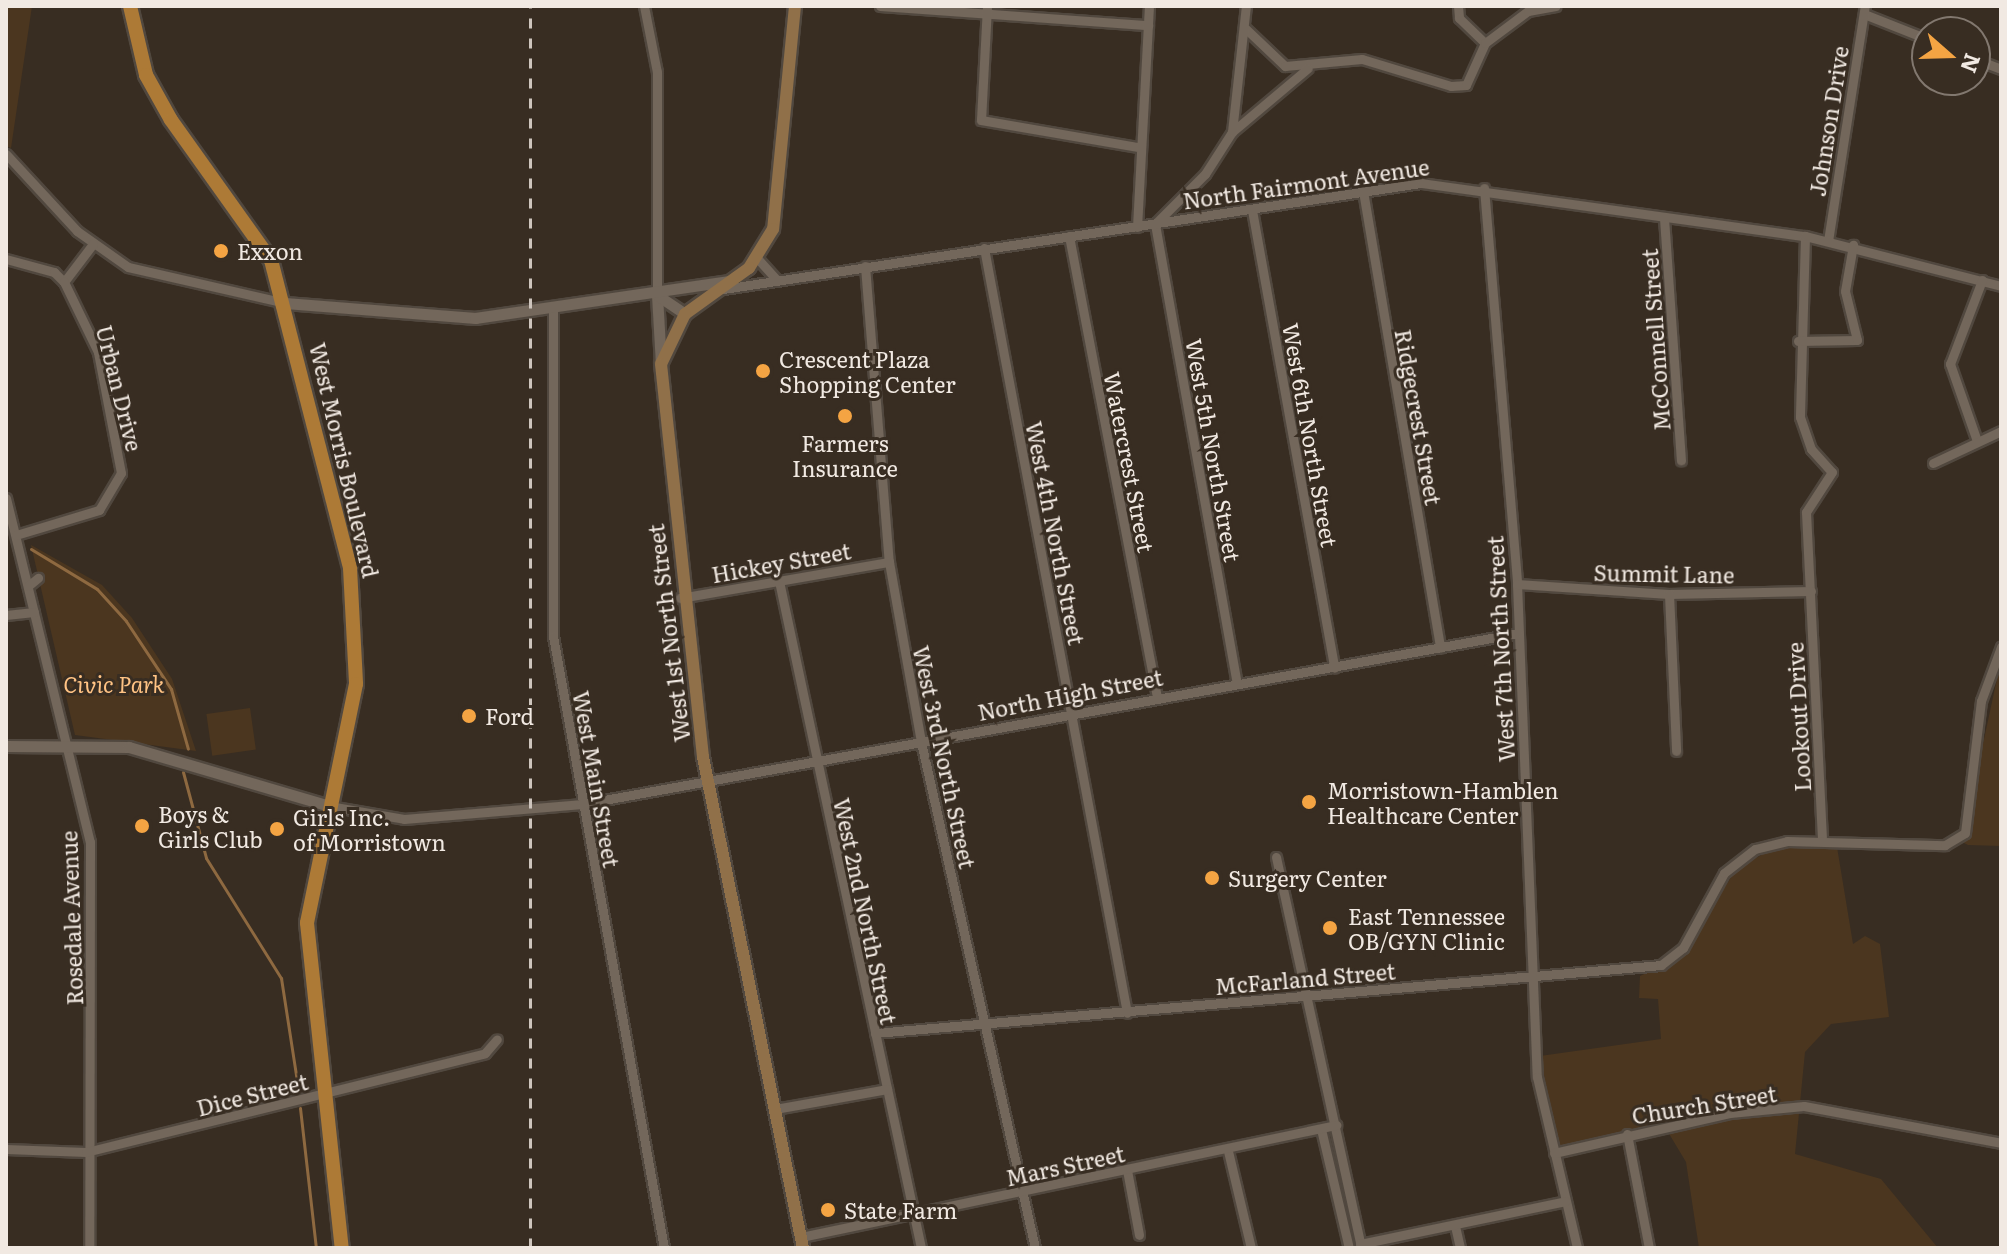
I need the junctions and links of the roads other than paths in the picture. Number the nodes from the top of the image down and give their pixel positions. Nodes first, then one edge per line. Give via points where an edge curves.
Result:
1 (130, 6) edge
2 (644, 6) edge
3 (795, 6) edge
4 (880, 6) edge
5 (1149, 6) edge
6 (1246, 6) edge
7 (1458, 6) edge
8 (1556, 6) edge
9 (1864, 10) edge
10 (987, 11) edge
11 (1148, 25) junction
12 (1246, 29) junction
13 (1911, 32) edge
14 (1485, 43) junction
15 (1308, 68) junction
16 (1232, 132) junction
17 (1137, 147) junction
18 (6, 154) edge
19 (1484, 188) junction
20 (1363, 191) junction
21 (1252, 210) junction
22 (1664, 218) junction
23 (1155, 224) junction
24 (1137, 227) junction
25 (1069, 236) junction
26 (1805, 236) junction
27 (1828, 241) junction
28 (93, 244) junction
29 (1853, 245) junction
30 (984, 248) junction
31 (757, 258) junction
32 (6, 259) edge
33 (865, 266) junction
34 (776, 279) junction
35 (1982, 280) junction
36 (729, 281) junction
37 (64, 282) junction
38 (2001, 286) edge
39 (708, 292) junction
40 (657, 295) junction
41 (285, 303) junction
42 (553, 312) junction
43 (685, 314) junction
44 (1798, 341) junction
45 (661, 364) junction
46 (2001, 431) edge
47 (1977, 441) junction
48 (1681, 460) dead end
49 (1933, 463) dead end
50 (6, 498) edge
51 (16, 535) junction
52 (889, 562) junction
53 (38, 578) dead end
54 (779, 581) junction
55 (1517, 584) junction
56 (28, 586) junction
57 (1811, 591) junction
58 (1669, 594) junction
59 (680, 598) junction
60 (34, 612) junction
61 (6, 615) edge
62 (1518, 633) junction
63 (2001, 647) edge
64 (1440, 648) junction
65 (1334, 668) junction
66 (1237, 683) junction
67 (1156, 694) junction
68 (1072, 712) junction
69 (67, 742) junction
70 (921, 742) junction
71 (6, 746) edge
72 (1676, 751) dead end
73 (814, 761) junction
74 (708, 783) junction
75 (582, 804) junction
76 (329, 806) junction
77 (1822, 841) junction
78 (1276, 857) dead end
79 (1535, 979) junction
80 (1306, 994) junction
81 (1127, 1013) junction
82 (984, 1024) junction
83 (875, 1033) junction
84 (497, 1039) dead end
85 (887, 1089) junction
86 (322, 1095) junction
87 (775, 1109) junction
88 (1336, 1125) junction
89 (1321, 1129) junction
90 (1627, 1134) junction
91 (2001, 1143) edge
92 (6, 1149) edge
93 (1228, 1151) junction
94 (86, 1152) junction
95 (1554, 1153) junction
96 (1127, 1170) junction
97 (1022, 1192) junction
98 (1566, 1201) junction
99 (915, 1217) junction
100 (1455, 1226) junction
101 (1139, 1235) dead end
102 (802, 1243) edge
103 (1361, 1246) edge
104 (89, 1248) edge
105 (342, 1248) edge
106 (664, 1248) edge
107 (921, 1248) edge
108 (1035, 1248) edge
109 (1251, 1248) edge
110 (1349, 1248) edge
111 (1460, 1248) edge
112 (1577, 1248) edge
113 (1649, 1248) edge

1 - 41 main road, West Morris Boulevard via 146,75 257,234
2 - 40 street, West 1st North Street via 657,72
3 - 31 main road via 778,204
4 - 10 street
5 - 11 street
6 - 12 street
7 - 14 street via 1459,18
8 - 14 street via 1528,11
9 - 13 street
9 - 27 street, Johnson Drive
10 - 11 street
10 - 17 street via 981,120
11 - 17 street
12 - 15 street via 1274,59
12 - 16 street
14 - 15 street via 1466,85 1362,59
15 - 16 street
16 - 23 street via 1205,174
17 - 24 street
18 - 28 street
19 - 20 street, North Fairmont Avenue via 1421,183
19 - 22 street, North Fairmont Avenue
19 - 55 street, West 7th North Street
20 - 21 street, North Fairmont Avenue
20 - 64 street, Ridgecrest Street
21 - 23 street, North Fairmont Avenue
21 - 65 street, West 6th North Street
22 - 26 street, North Fairmont Avenue
22 - 48 street, McConnell Street
23 - 24 street, North Fairmont Avenue
23 - 66 street, West 5th North Street
24 - 25 street, North Fairmont Avenue
25 - 30 street, North Fairmont Avenue
25 - 67 street, Watercrest Street
26 - 27 street, North Fairmont Avenue
26 - 44 street
27 - 29 street, North Fairmont Avenue
28 - 37 street
28 - 41 street via 172,282
29 - 35 street, North Fairmont Avenue
29 - 44 street via 1845,291 1857,340
30 - 33 street, North Fairmont Avenue
30 - 68 street, West 4th North Street
31 - 34 street
31 - 36 main road
32 - 37 street via 54,272
33 - 34 street, North Fairmont Avenue
33 - 52 street, West 3rd North Street
34 - 39 street, North Fairmont Avenue
35 - 38 street, North Fairmont Avenue
35 - 47 street via 1950,364
36 - 39 main road
36 - 40 street
37 - 51 street, Urban Drive via 98,352 121,473 99,510
39 - 43 main road
40 - 42 street
40 - 43 street
40 - 45 street, West 1st North Street
41 - 42 street via 416,318
41 - 76 main road, West Morris Boulevard via 350,568 357,627 356,684
42 - 75 street, West Main Street via 553,636
43 - 45 main road
44 - 57 street, Lookout Drive via 1805,439 1832,472 1806,512
45 - 59 main road, West 1st North Street
46 - 47 street
47 - 49 street
50 - 51 street, Rosedale Avenue
51 - 56 street, Rosedale Avenue
52 - 54 street, Hickey Street
52 - 70 street, West 3rd North Street
53 - 56 street
54 - 59 street, Hickey Street
54 - 73 street, West 2nd North Street
55 - 58 street, Summit Lane
55 - 62 street, West 7th North Street
56 - 60 street, Rosedale Avenue
57 - 58 street, Summit Lane
57 - 77 street, Lookout Drive
58 - 72 street
59 - 74 main road, West 1st North Street
60 - 61 street
60 - 69 street, Rosedale Avenue
62 - 64 street, North High Street
62 - 79 street, West 7th North Street
63 - 77 street, McFarland Street via 1981,701 1965,833 1945,845
64 - 65 street, North High Street
65 - 66 street, North High Street
66 - 67 street, North High Street
67 - 68 street, North High Street
68 - 70 street, North High Street
68 - 81 street, West 4th North Street
69 - 71 street
69 - 76 street via 129,747
69 - 94 street, Rosedale Avenue via 90,842
70 - 73 street, North High Street
70 - 82 street, West 3rd North Street
73 - 74 street, North High Street
73 - 83 street, West 2nd North Street
74 - 75 street, North High Street
74 - 87 main road, West 1st North Street
75 - 76 street, North High Street via 404,819
75 - 106 street, West Main Street
76 - 86 main road, West Morris Boulevard via 307,923
77 - 79 street, McFarland Street via 1755,849 1724,873 1683,948 1661,965
78 - 80 street
79 - 80 street, McFarland Street
79 - 95 street, West 7th North Street via 1537,1077
80 - 81 street, McFarland Street
80 - 88 street
81 - 82 street, McFarland Street
82 - 83 street, McFarland Street
82 - 97 street, West 3rd North Street
83 - 85 street, West 2nd North Street
84 - 86 street, Dice Street via 485,1053
85 - 87 street
85 - 99 street, West 2nd North Street
86 - 94 street, Dice Street
86 - 105 main road, West Morris Boulevard
87 - 102 main road, West 1st North Street
88 - 89 street, Mars Street
88 - 103 street
89 - 93 street, Mars Street
89 - 110 street
90 - 91 street, Church Street via 1804,1106
90 - 95 street, Church Street
90 - 113 street
92 - 94 street, Dice Street
93 - 96 street, Mars Street
93 - 109 street
94 - 104 street, Rosedale Avenue
95 - 98 street, West 7th North Street
96 - 97 street, Mars Street
96 - 101 street
97 - 99 street, Mars Street
97 - 108 street, West 3rd North Street
98 - 100 street
98 - 112 street, West 7th North Street
99 - 102 street, Mars Street
99 - 107 street, West 2nd North Street
100 - 103 street
100 - 111 street

